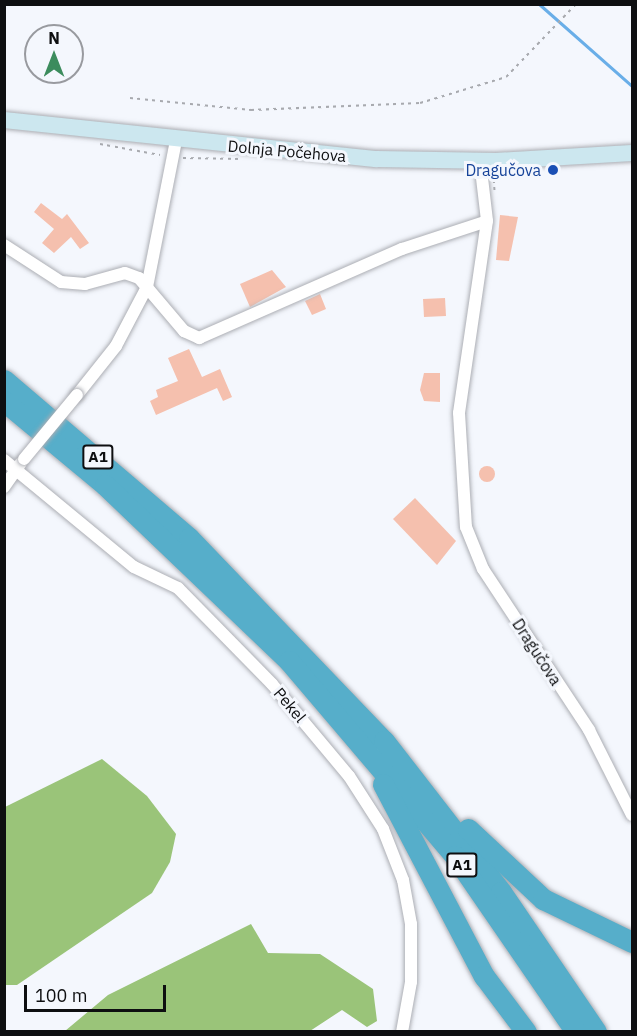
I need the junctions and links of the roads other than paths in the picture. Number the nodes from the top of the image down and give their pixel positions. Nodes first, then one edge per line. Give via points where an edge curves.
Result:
1 (4, 120) edge
2 (176, 140) junction
3 (633, 153) edge
4 (480, 161) junction
5 (487, 221) junction
6 (4, 245) edge
7 (147, 287) junction
8 (4, 380) edge
9 (4, 401) edge
10 (4, 460) edge
11 (17, 470) junction
12 (4, 487) edge
13 (333, 710) junction
14 (384, 741) junction
15 (633, 815) edge
16 (633, 942) edge
17 (586, 1026) edge
18 (402, 1032) edge
19 (526, 1032) edge

1 - 2 main road, Dolnja Počehova
2 - 4 main road, Dolnja Počehova via 353,158
2 - 7 street
3 - 4 main road, Dolnja Počehova
4 - 5 street, Dragučova
5 - 7 street via 402,249 209,336 184,331
5 - 15 street, Dragučova via 460,388 466,527 483,569 589,730
6 - 7 street via 61,282 85,284 125,273
7 - 11 street, bridge via 116,346
8 - 14 highway, A1 via 189,538
9 - 13 highway, A1 via 233,603
10 - 11 street, Pekel
11 - 12 street
11 - 18 street, Pekel via 134,567 178,588 272,684 349,776 383,829 403,880 411,924 411,982
13 - 17 highway, A1 via 455,856
13 - 19 highway via 340,729 408,826 484,976
14 - 16 highway via 401,750 475,837 543,898
14 - 17 highway, A1

